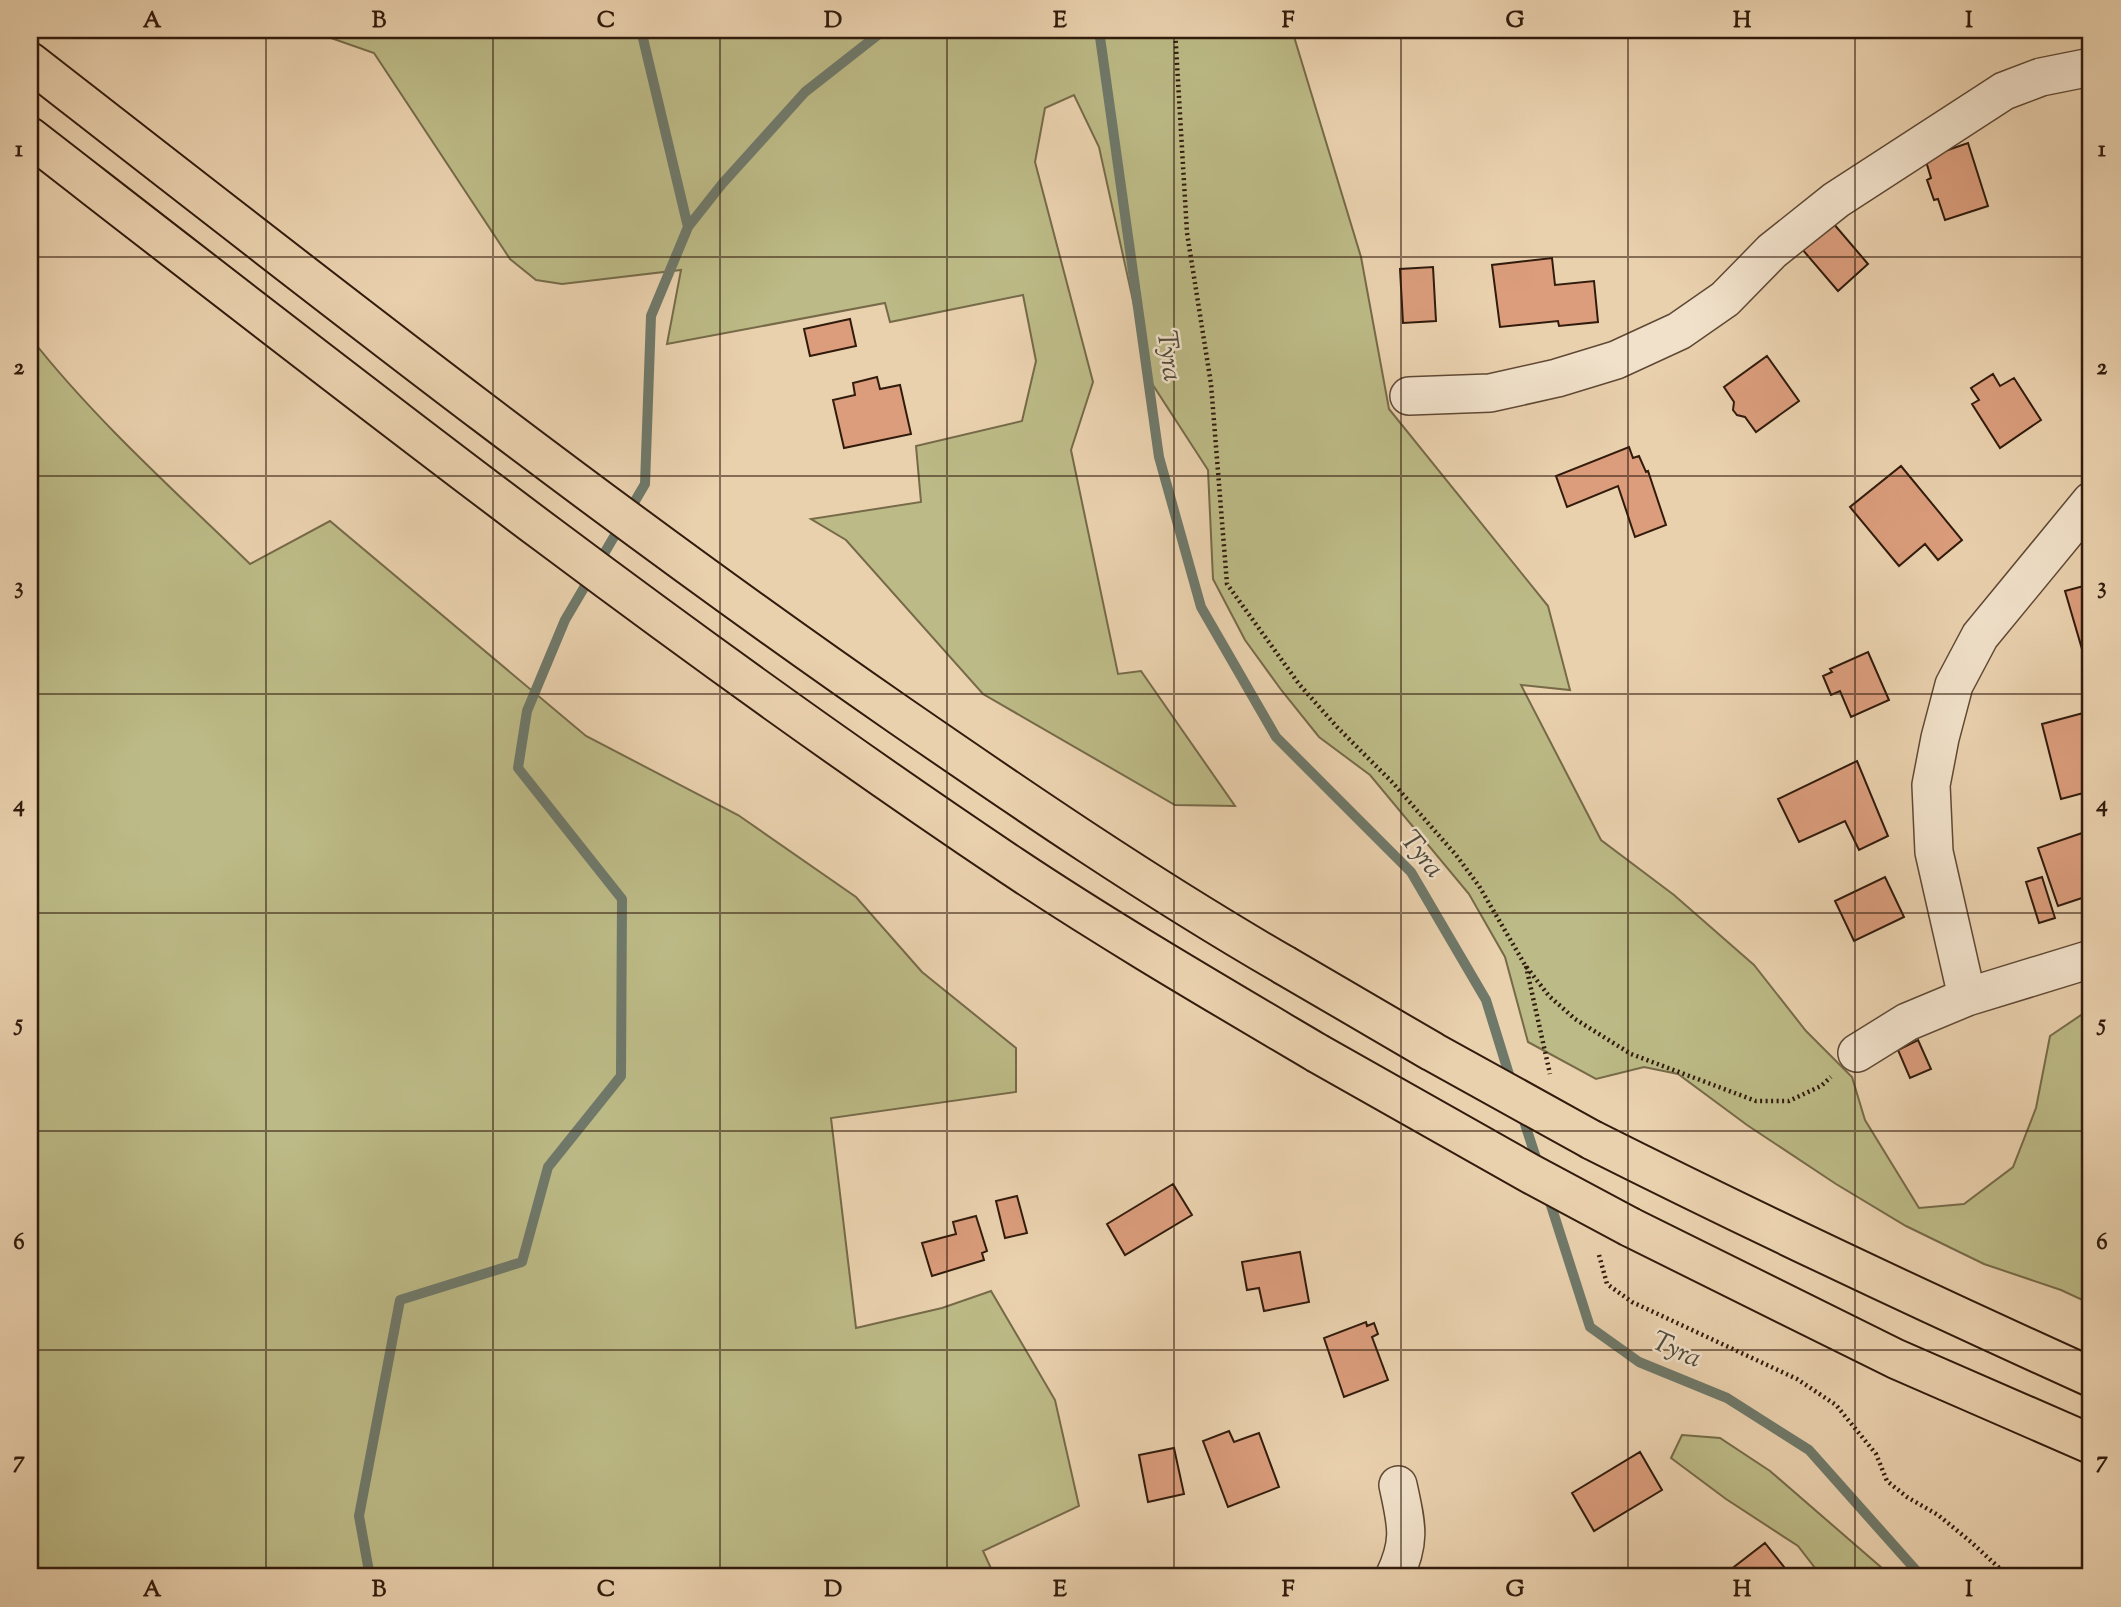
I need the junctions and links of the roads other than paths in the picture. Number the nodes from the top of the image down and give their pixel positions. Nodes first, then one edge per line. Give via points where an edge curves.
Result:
1 (30, 62) edge
2 (2091, 67) edge
3 (30, 137) edge
4 (1409, 396) dead end
5 (2091, 500) edge
6 (2091, 959) edge
7 (1968, 997) junction
8 (1857, 1053) road end
9 (2091, 1377) edge
10 (2091, 1444) edge
11 (1398, 1485) dead end
12 (1394, 1577) edge

1 - 9 highway, bridge via 480,409 758,616 1045,816 1227,932 1592,1140 1720,1205
2 - 4 street via 2041,77 1993,98 1836,200 1772,251 1725,299 1679,331 1616,360 1557,378 1490,393
3 - 10 highway, bridge via 443,457 722,664 1014,867 1317,1053 1630,1227 1896,1359
5 - 7 street via 1980,636 1954,685 1940,738 1931,785 1934,852
6 - 7 street
7 - 8 street via 1907,1022
11 - 12 street via 1407,1528

